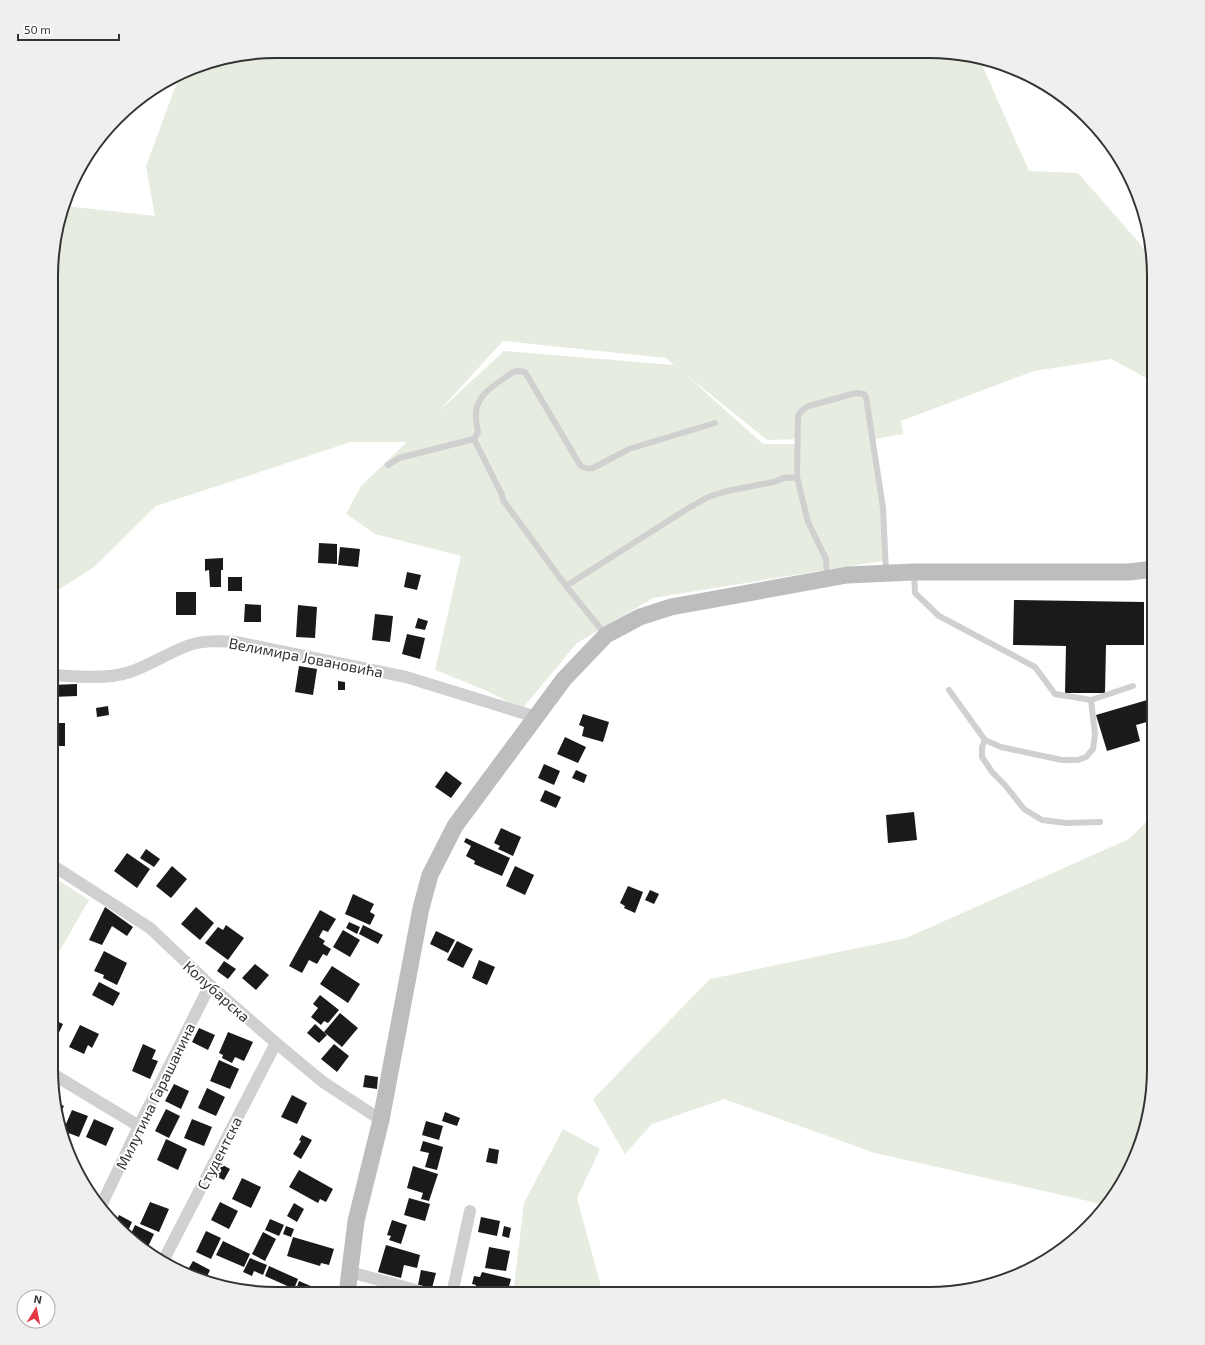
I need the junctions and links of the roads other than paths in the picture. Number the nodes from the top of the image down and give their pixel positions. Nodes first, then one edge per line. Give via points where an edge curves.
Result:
1 (715, 423) dead end
2 (474, 439) junction
3 (388, 465) dead end
4 (797, 477) junction
5 (1147, 570) edge
6 (914, 572) junction
7 (886, 574) junction
8 (828, 580) junction
9 (566, 586) junction
10 (606, 635) junction
11 (58, 675) edge
12 (1133, 686) dead end
13 (948, 690) dead end
14 (1091, 700) junction
15 (536, 716) junction
16 (986, 740) junction
17 (1100, 822) dead end
18 (58, 869) edge
19 (210, 985) junction
20 (276, 1043) junction
21 (58, 1077) edge
22 (381, 1120) junction
23 (139, 1126) junction
24 (103, 1202) edge
25 (470, 1211) dead end
26 (165, 1257) edge
27 (350, 1272) junction
28 (348, 1287) edge
29 (405, 1287) edge
30 (454, 1287) edge

1 - 2 lane via 629,449 595,467 585,469 580,465 525,372 519,371 513,372 483,394 477,404 478,432
2 - 3 lane via 399,458
2 - 9 lane via 504,500
4 - 7 lane via 798,414 809,406 856,393 864,394 883,508
4 - 8 lane via 808,522 826,559
4 - 9 lane via 786,477 708,497
5 - 6 main road
6 - 7 main road
6 - 14 lane via 915,593 939,616 1035,667 1055,694
7 - 8 main road via 847,576
8 - 10 main road via 670,607 640,617
9 - 10 lane
10 - 15 main road via 564,679
11 - 15 street, Велимира Јовановића via 117,675 141,668 188,645 210,641 236,642 406,677
12 - 14 lane
13 - 16 lane
14 - 16 lane via 1095,734 1093,749 1086,757 1062,760 1001,747
15 - 22 main road via 455,826 430,875 421,908
16 - 17 lane via 982,747 982,758 1024,809 1042,820 1066,823
18 - 19 street, Колубарска via 150,928
19 - 20 street, Колубарска
19 - 23 street, Милутина Гарашанина
20 - 22 street, Колубарска via 323,1082
20 - 26 street, Студентска
21 - 23 street
22 - 27 main road via 356,1221
23 - 24 street, Милутина Гарашанина
25 - 30 street
27 - 28 main road
27 - 29 street

